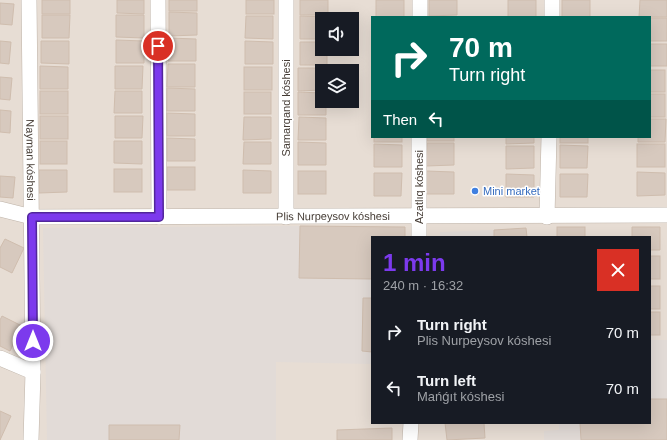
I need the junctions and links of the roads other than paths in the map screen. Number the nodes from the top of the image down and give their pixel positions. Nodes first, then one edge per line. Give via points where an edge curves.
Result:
1 (28, 0) edge
2 (158, 0) edge
3 (286, 0) edge
4 (420, 0) edge
5 (552, 0) edge
6 (420, 16) edge
7 (552, 16) edge
8 (420, 138) edge
9 (549, 138) edge
10 (0, 209) edge
11 (667, 215) edge
12 (32, 217) junction
13 (159, 217) junction
14 (286, 217) junction
15 (419, 217) junction
16 (547, 217) junction
17 (418, 236) edge
18 (0, 358) edge
19 (33, 372) junction
20 (411, 424) edge
21 (31, 440) edge
22 (410, 440) edge

1 - 12 street, Nayman kóshesi
2 - 13 street
3 - 14 street, Samarqand kóshesi
4 - 6 street
5 - 7 street
8 - 15 street, Azatlıq kóshesi
9 - 16 street
10 - 12 street, Plis Nurpeysov kóshesi
11 - 16 street, Plis Nurpeysov kóshesi
12 - 13 street, Plis Nurpeysov kóshesi
12 - 19 street, Nayman kóshesi
13 - 14 street, Plis Nurpeysov kóshesi
14 - 15 street, Plis Nurpeysov kóshesi
15 - 16 street, Plis Nurpeysov kóshesi
15 - 17 street, Azatlıq kóshesi
18 - 19 street
19 - 21 street, Nayman kóshesi
20 - 22 street

